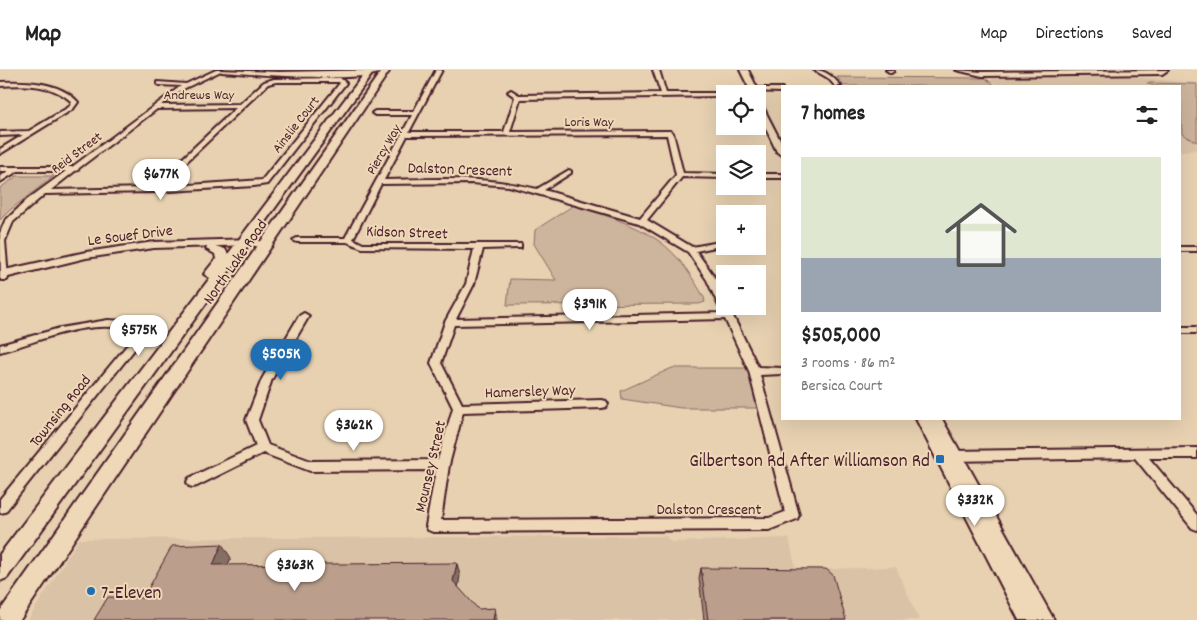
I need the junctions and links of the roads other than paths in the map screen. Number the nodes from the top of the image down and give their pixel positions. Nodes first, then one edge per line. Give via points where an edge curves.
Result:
1 (223, 70) edge
2 (238, 70) edge
3 (439, 70) edge
4 (656, 70) edge
5 (739, 70) edge
6 (744, 70) edge
7 (817, 70) edge
8 (959, 70) edge
9 (1165, 70) edge
10 (1096, 71) edge
11 (372, 74) edge
12 (159, 83) dead end
13 (0, 84) edge
14 (186, 85) junction
15 (749, 85) edge
16 (751, 85) edge
17 (837, 85) edge
18 (781, 90) edge
19 (511, 92) dead end
20 (766, 92) edge
21 (664, 94) junction
22 (716, 94) edge
23 (518, 97) junction
24 (242, 106) junction
25 (156, 107) junction
26 (417, 113) junction
27 (375, 114) dead end
28 (766, 114) edge
29 (766, 121) edge
30 (30, 133) junction
31 (0, 134) edge
32 (406, 134) junction
33 (506, 134) junction
34 (781, 140) edge
35 (781, 150) edge
36 (0, 152) edge
37 (0, 169) edge
38 (76, 169) junction
39 (16, 170) junction
40 (569, 172) dead end
41 (680, 175) junction
42 (716, 176) edge
43 (766, 176) edge
44 (781, 176) edge
45 (0, 180) edge
46 (378, 182) junction
47 (153, 190) junction
48 (538, 191) junction
49 (43, 192) junction
50 (642, 221) junction
51 (296, 240) dead end
52 (348, 240) junction
53 (251, 245) junction
54 (716, 245) edge
55 (518, 246) dead end
56 (479, 247) junction
57 (212, 249) junction
58 (1181, 249) edge
59 (1197, 249) edge
60 (691, 250) junction
61 (2, 276) edge
62 (195, 310) junction
63 (304, 316) dead end
64 (729, 316) junction
65 (450, 322) junction
66 (1181, 330) edge
67 (1197, 330) edge
68 (0, 349) edge
69 (754, 371) junction
70 (781, 371) edge
71 (602, 404) dead end
72 (459, 408) junction
73 (925, 420) edge
74 (934, 420) edge
75 (263, 448) junction
76 (1197, 453) edge
77 (1138, 454) junction
78 (949, 456) junction
79 (443, 465) junction
80 (193, 482) dead end
81 (0, 508) edge
82 (1197, 524) edge
83 (433, 526) joint
84 (0, 571) edge
85 (7, 620) edge
86 (1030, 620) edge
87 (1044, 620) edge

1 - 11 street via 269,74
1 - 14 street, Reid Street
2 - 11 street
3 - 26 street, Piercy Way
4 - 21 street
5 - 15 street
6 - 16 street
7 - 17 street
8 - 10 street via 982,74
9 - 10 street
11 - 53 main road, North Lake Road
11 - 53 main road, North Lake Road via 304,190
12 - 14 street
13 - 30 street via 44,86 75,102 71,108
14 - 25 street, Reid Street
18 - 20 street
19 - 23 street
21 - 22 street
21 - 23 street
23 - 33 street
24 - 25 street, Andrews Way
24 - 47 street, Ainslie Court
24 - 47 street, Ainslie Court via 271,81 340,80 343,83 264,182
25 - 38 street, Reid Street
26 - 27 street
26 - 32 street, Piercy Way
28 - 34 street
29 - 35 street
30 - 31 street
30 - 36 street
32 - 33 street, Loris Way
32 - 46 street, Piercy Way
33 - 41 street, Loris Way via 670,133
37 - 39 street
38 - 39 street
38 - 49 street, Reid Street
39 - 45 street
40 - 48 street
41 - 42 street
41 - 50 street
43 - 44 street
46 - 48 street, Dalston Crescent via 471,181 509,184
46 - 52 street, Piercy Way
47 - 49 street
48 - 50 street, Dalston Crescent
49 - 61 street, Reid Street via 9,221 1,241
50 - 60 street, Dalston Crescent
51 - 52 street, Kidson Street
52 - 56 street, Kidson Street via 362,246
53 - 57 street, Le Souef Drive
53 - 61 street, Le Souef Drive via 154,245 86,255
53 - 62 main road, North Lake Road
53 - 85 main road, North Lake Road via 253,265
54 - 60 street
55 - 56 street, Kidson Street
56 - 65 street, Mounsey Street via 470,284
57 - 61 street, Le Souef Drive via 150,249
57 - 62 main road via 221,252 222,259 203,285
58 - 59 street
60 - 64 street, Dalston Crescent
62 - 84 main road, North Lake Road
63 - 75 street via 267,379 252,420
64 - 65 street
64 - 69 street, Dalston Crescent
65 - 72 street, Mounsey Street via 436,363
66 - 67 street
68 - 81 street, Townsing Road via 51,333 93,326 121,324 144,331
69 - 70 street
69 - 83 street, Dalston Crescent via 792,515 769,524
71 - 72 street, Hamersley Way
72 - 79 street, Mounsey Street
73 - 78 street
74 - 78 street
75 - 79 street via 310,466
75 - 80 street
76 - 77 street
77 - 78 street
77 - 82 street
78 - 86 street
78 - 87 street
79 - 83 street, Mounsey Street

